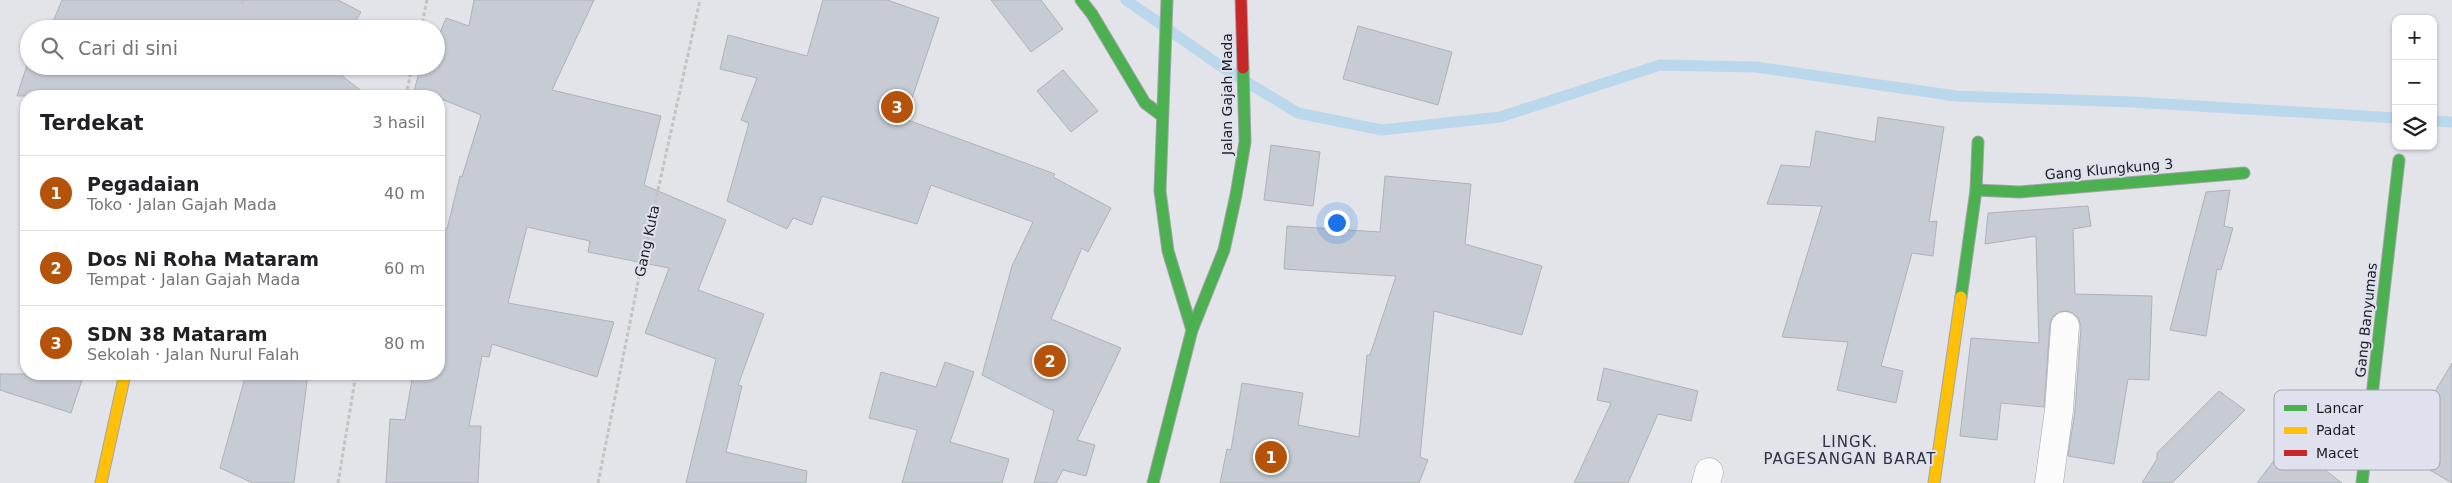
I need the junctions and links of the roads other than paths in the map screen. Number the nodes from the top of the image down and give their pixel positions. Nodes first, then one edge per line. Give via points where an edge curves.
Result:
1 (1081, 0) edge
2 (1166, 0) edge
3 (1241, 0) edge
4 (1162, 115) junction
5 (1978, 142) dead end
6 (2399, 160) dead end
7 (2244, 173) dead end
8 (1976, 190) junction
9 (2065, 326) dead end
10 (1192, 330) junction
11 (124, 380) edge
12 (2373, 390) edge
13 (2363, 470) edge
14 (101, 483) edge
15 (1153, 483) edge
16 (1934, 483) edge
17 (2048, 483) edge
18 (2362, 483) edge

1 - 4 street via 1146,103
2 - 4 street
3 - 10 street, Jalan Gajah Mada via 1244,142 1224,250
4 - 10 street via 1160,190 1168,251
5 - 8 street
6 - 12 street, Gang Banyumas
7 - 8 street, Gang Klungkung 3 via 2020,192
8 - 16 street
9 - 17 street via 2059,410
10 - 15 street, Jalan Gajah Mada
11 - 14 street
13 - 18 street, Gang Banyumas

